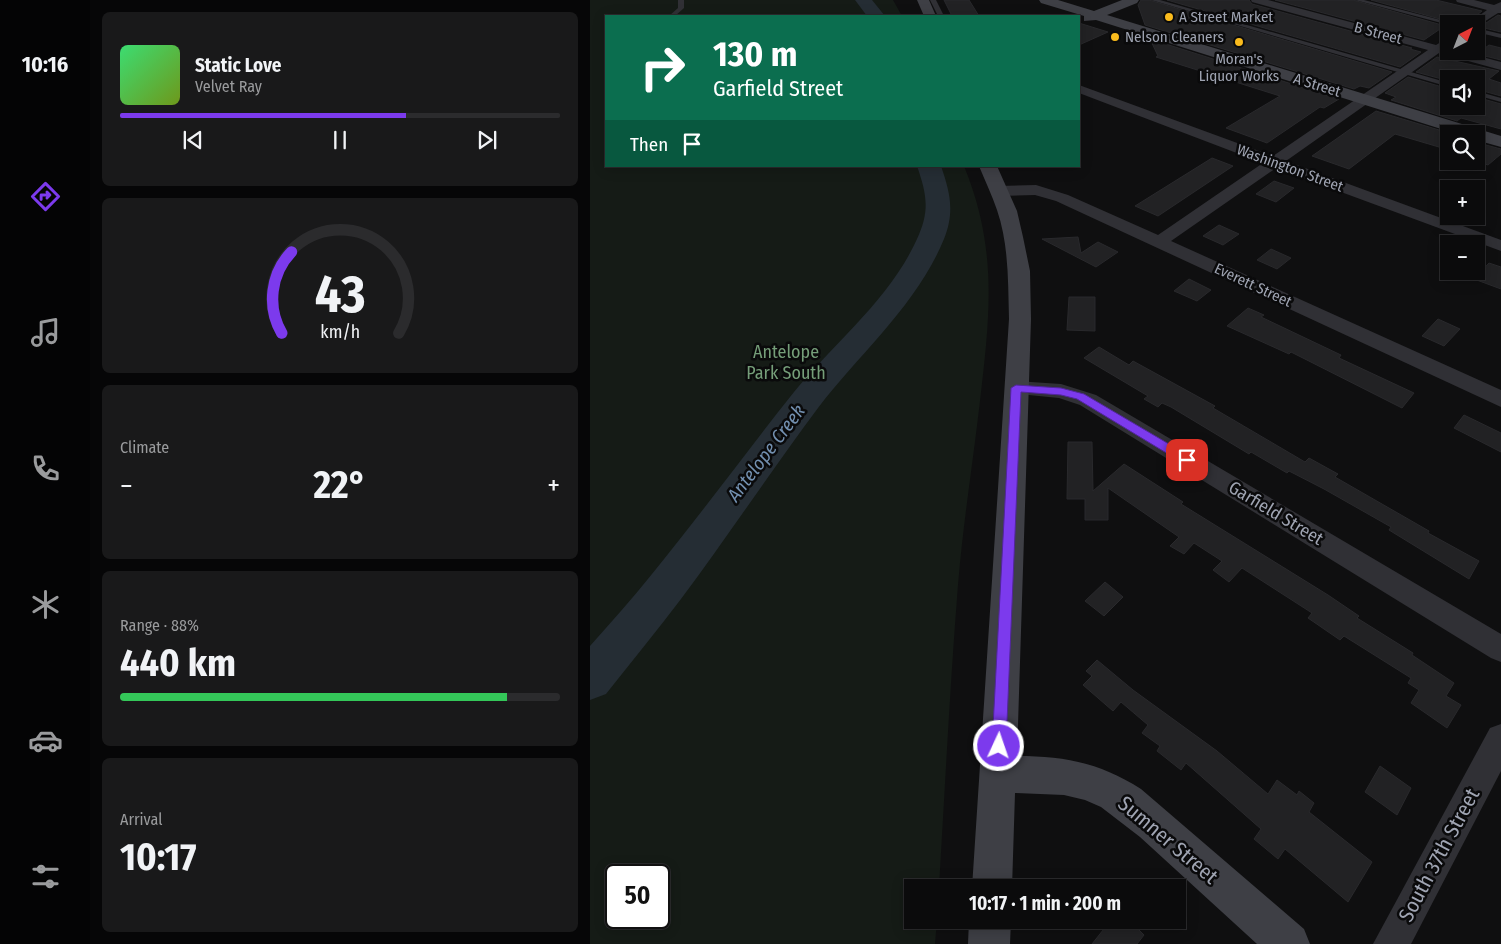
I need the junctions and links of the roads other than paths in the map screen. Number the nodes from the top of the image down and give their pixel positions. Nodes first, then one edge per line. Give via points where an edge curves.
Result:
1 (681, 0) edge
2 (923, 0) edge
3 (933, 0) edge
4 (1045, 0) edge
5 (1133, 0) edge
6 (1154, 0) edge
7 (1256, 0) edge
8 (1358, 0) edge
9 (1461, 0) edge
10 (1500, 8) edge
11 (673, 15) edge
12 (930, 15) edge
13 (940, 15) edge
14 (1095, 16) junction
15 (1485, 17) edge
16 (1440, 21) edge
17 (1080, 22) edge
18 (1485, 32) edge
19 (1501, 36) edge
20 (1440, 44) edge
21 (1440, 47) edge
22 (1484, 60) edge
23 (1501, 66) edge
24 (1404, 72) junction
25 (1440, 83) edge
26 (1080, 89) edge
27 (1485, 96) edge
28 (1365, 100) junction
29 (1501, 100) edge
30 (1447, 125) edge
31 (1485, 137) edge
32 (1501, 142) edge
33 (1274, 162) junction
34 (988, 167) edge
35 (999, 191) junction
36 (1159, 242) junction
37 (1501, 246) edge
38 (1016, 388) junction
39 (1501, 400) edge
40 (1501, 649) edge
41 (1501, 740) edge
42 (998, 775) junction
43 (992, 879) edge
44 (990, 929) edge
45 (989, 944) edge
46 (1289, 944) edge
47 (1391, 944) edge

1 - 11 lane via 681,8
2 - 12 main road
3 - 13 lane
4 - 14 main road, A Street
5 - 14 main road
6 - 24 lane
7 - 20 street, B Street
8 - 16 lane
9 - 10 street
10 - 15 street
14 - 17 main road
14 - 28 main road, A Street
18 - 19 lane
21 - 24 street
22 - 23 street, B Street
24 - 25 lane
24 - 28 street
26 - 33 street, Washington Street
27 - 29 lane
28 - 30 main road, A Street
28 - 33 street
31 - 32 main road, A Street
33 - 36 street
33 - 37 street, Washington Street
34 - 35 main road
35 - 36 street, Everett Street via 1036,190 1054,195
35 - 38 main road via 1019,270
36 - 39 street, Everett Street
38 - 40 street, Garfield Street via 1061,391 1088,400
38 - 42 main road
41 - 47 street, South 37th Street
42 - 43 main road
42 - 46 main road, Sumner Street via 1071,778 1116,796 1148,820
44 - 45 main road

